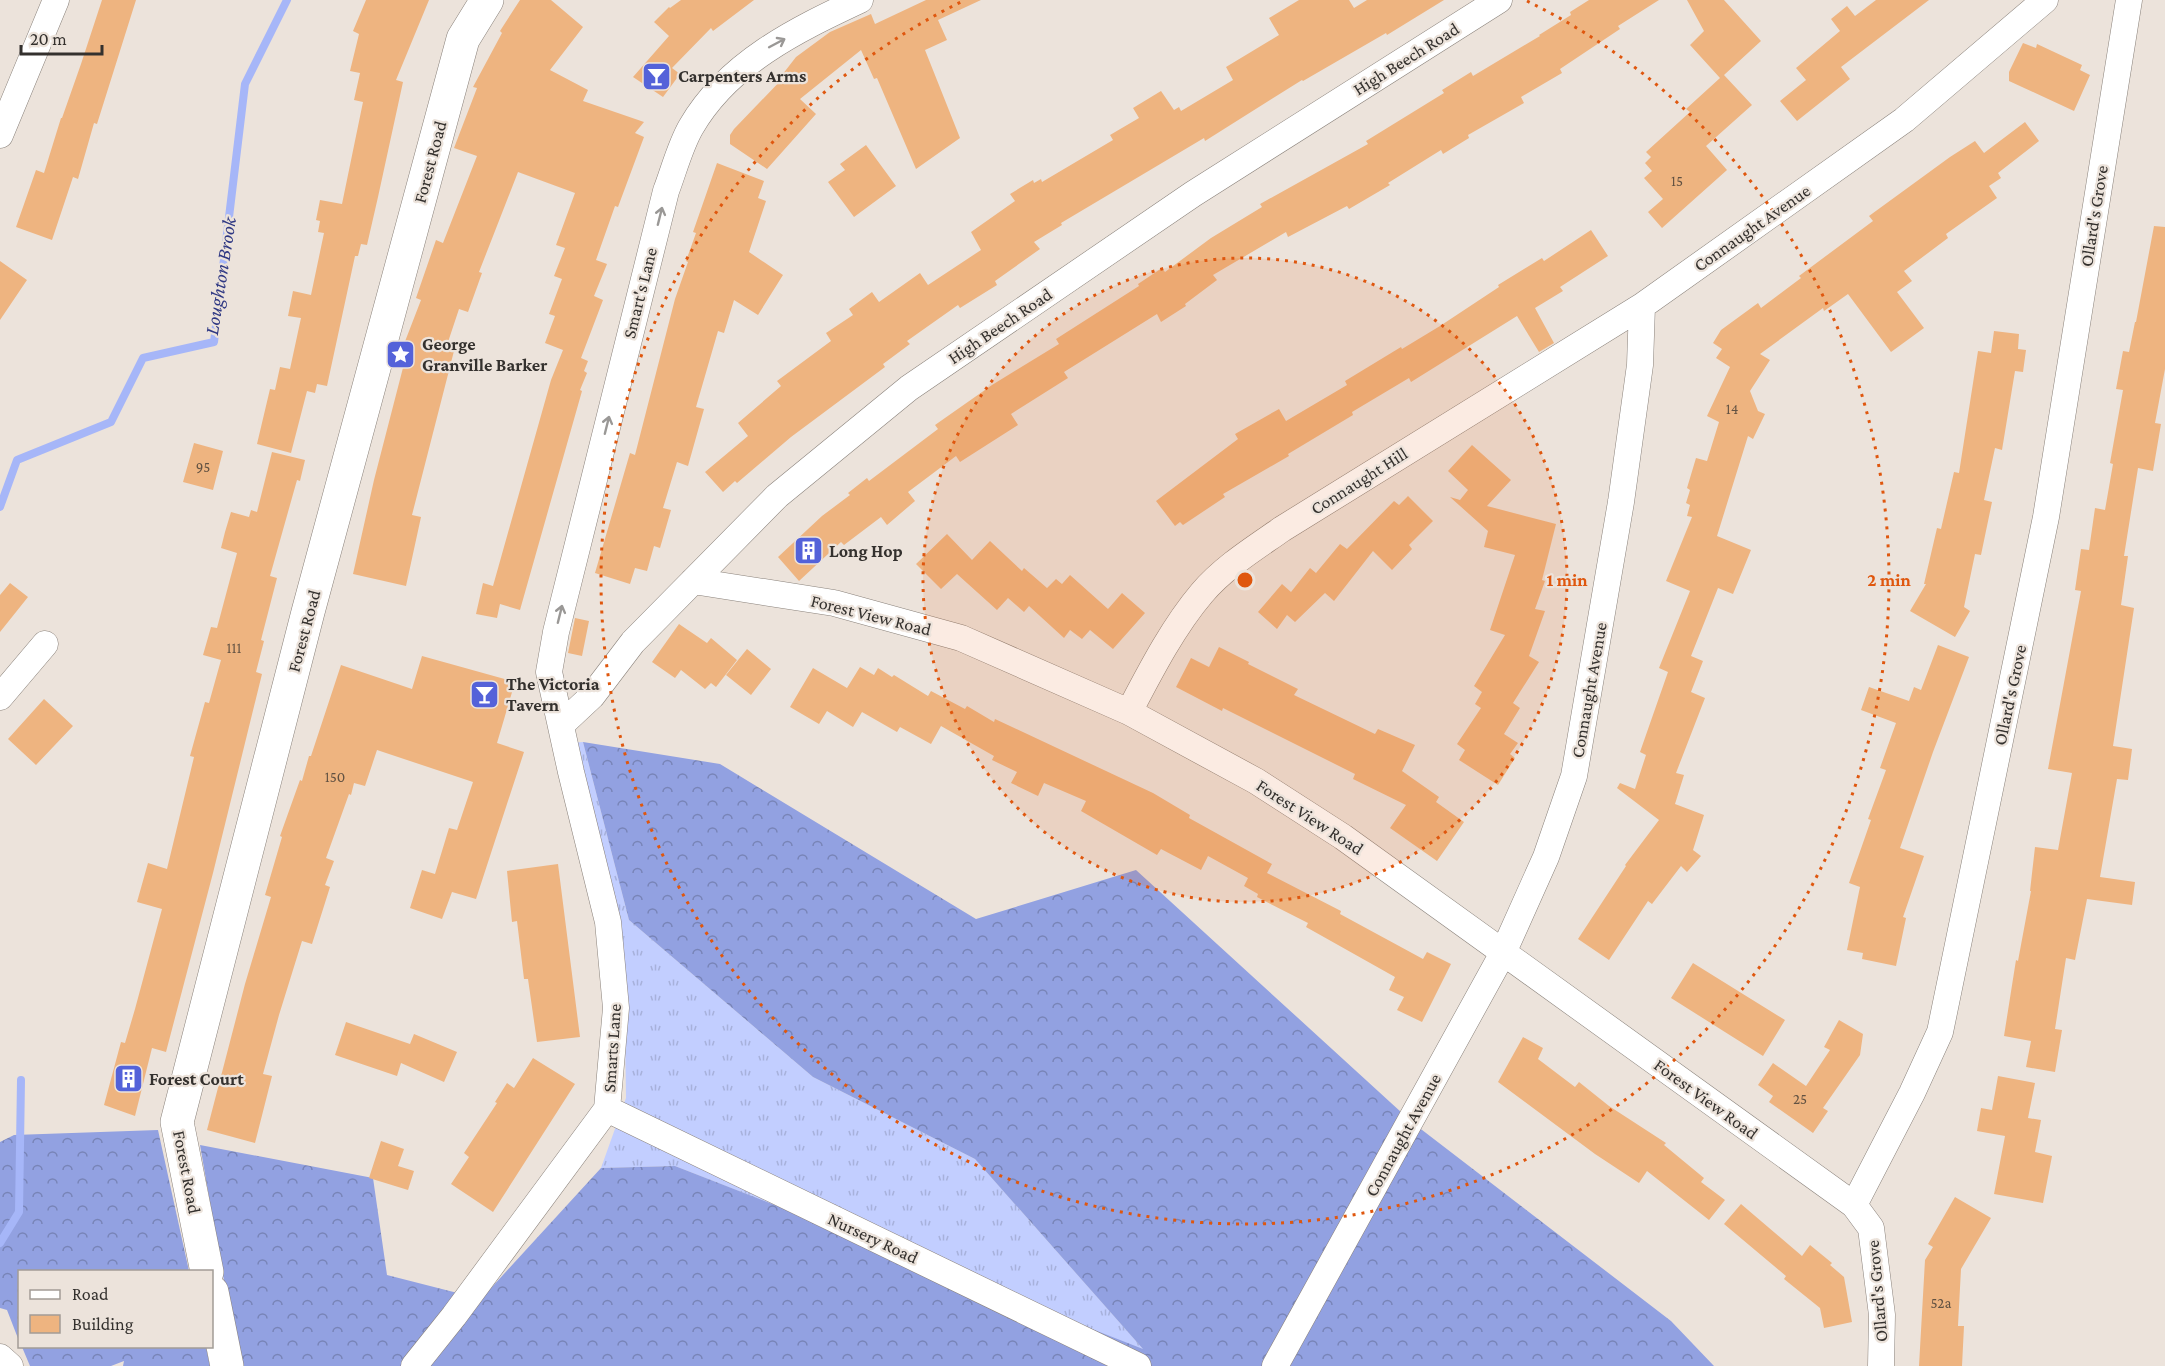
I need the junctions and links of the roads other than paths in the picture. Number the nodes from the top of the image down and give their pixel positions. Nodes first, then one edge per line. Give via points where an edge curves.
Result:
1 (56, 0) edge
2 (487, 0) edge
3 (860, 0) edge
4 (1499, 0) edge
5 (2045, 0) edge
6 (2129, 0) edge
7 (0, 133) edge
8 (1642, 306) junction
9 (693, 581) junction
10 (45, 644) dead end
11 (549, 672) joint
12 (0, 698) edge
13 (1129, 712) junction
14 (561, 725) junction
15 (1503, 953) junction
16 (607, 1109) junction
17 (1854, 1205) junction
18 (207, 1270) edge
19 (213, 1297) edge
20 (0, 1357) edge
21 (10, 1366) edge
22 (228, 1366) edge
23 (414, 1366) edge
24 (1138, 1366) edge
25 (1275, 1366) edge
26 (1881, 1366) edge

1 - 7 street
2 - 18 street, Forest Road via 463,39 308,612 177,1122
11 -> 3 street, Smart's Lane via 666,191 690,128 715,91 766,49
4 - 9 street, High Beech Road via 1193,194 909,388 777,496
5 - 8 street, Connaught Avenue via 1904,120
6 - 17 street, Ollard's Grove via 2046,517 1940,1032
8 - 13 street, Connaught Hill via 1282,529 1242,558 1203,592 1161,652
8 - 15 street, Connaught Avenue via 1640,365 1623,490 1574,776 1546,856
9 - 13 street, Forest View Road via 834,603 961,638
9 - 14 street, High Beech Road via 633,642 592,696
10 - 12 street
11 - 14 street, Smarts Lane
13 - 15 street, Forest View Road via 1256,781 1343,837
14 - 16 street, Smarts Lane via 609,922 616,1008
15 - 17 street, Forest View Road
15 - 25 street, Connaught Avenue
16 - 23 street, Smarts Lane
16 - 24 street, Nursery Road
17 - 26 street, Ollard's Grove via 1871,1228 1882,1315
19 - 22 street
20 - 21 street

